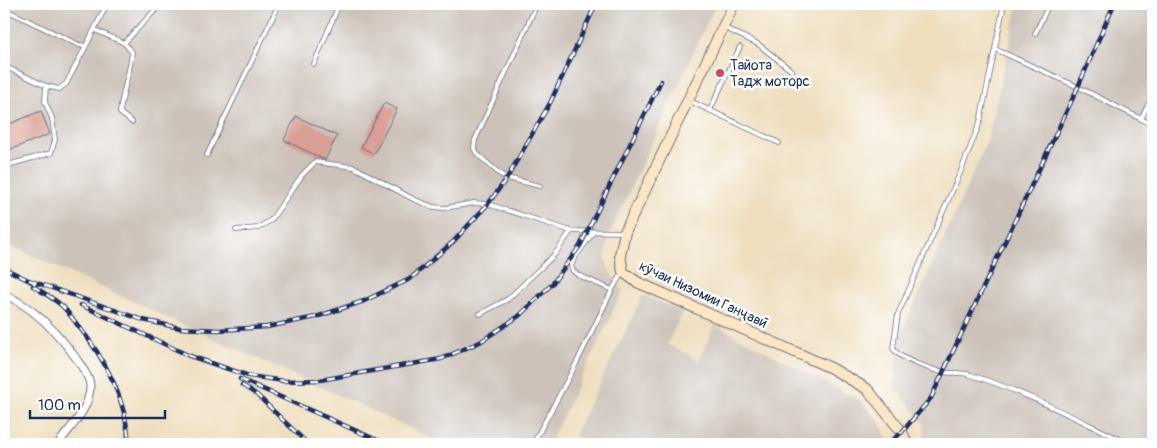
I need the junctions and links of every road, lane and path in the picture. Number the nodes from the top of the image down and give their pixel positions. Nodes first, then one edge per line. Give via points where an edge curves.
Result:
1 (107, 4) edge
2 (161, 4) edge
3 (279, 4) edge
4 (328, 4) edge
5 (537, 4) edge
6 (734, 4) edge
7 (1004, 4) edge
8 (1049, 4) edge
9 (339, 6) edge
10 (4, 9) edge
11 (723, 27) junction
12 (95, 30) junction
13 (1035, 34) dead end
14 (124, 43) junction
15 (86, 46) junction
16 (740, 47) dead end
17 (995, 49) junction
18 (314, 64) dead end
19 (4, 66) edge
20 (792, 71) dead end
21 (46, 86) junction
22 (1153, 95) edge
23 (688, 100) junction
24 (710, 110) junction
25 (1141, 118) junction
26 (132, 122) dead end
27 (1153, 125) edge
28 (779, 143) dead end
29 (208, 155) dead end
30 (4, 166) edge
31 (540, 186) dead end
32 (236, 230) dead end
33 (571, 231) junction
34 (594, 231) junction
35 (625, 232) junction
36 (623, 272) junction
37 (612, 290) junction
38 (4, 294) edge
39 (480, 314) dead end
40 (58, 444) edge
41 (534, 444) edge
42 (907, 444) edge
43 (1130, 444) edge

1 - 12 lane
2 - 14 lane
3 - 29 lane
4 - 9 lane
5 - 31 lane via 474,148 500,174
6 - 11 main road, кӯчаи Низомии Ганҷавӣ
7 - 17 lane
8 - 13 lane
9 - 18 lane
10 - 15 lane
11 - 20 lane via 758,44
11 - 23 main road, кӯчаи Низомии Ганҷавӣ
12 - 14 lane
12 - 15 lane
14 - 26 lane via 132,52 120,113
15 - 21 lane via 66,84 59,90
16 - 24 lane
17 - 25 lane
17 - 43 lane via 980,122 898,314 895,353 943,372 969,374
19 - 21 lane
21 - 30 lane via 45,102 52,118 55,140 51,153
22 - 25 lane
23 - 24 lane
23 - 35 main road, кӯчаи Низомии Ганҷавӣ
24 - 28 lane
25 - 27 lane
32 - 33 lane via 258,228 270,220 315,162 354,166 413,199 433,206 488,204
33 - 34 lane
33 - 39 lane via 555,254 508,299
34 - 35 lane
34 - 37 lane via 571,266 578,275
35 - 36 main road, кӯчаи Низомии Ганҷавӣ via 620,255
36 - 37 lane
36 - 42 main road, кӯчаи Низомии Ганҷавӣ via 637,282 831,368 867,389 902,432
37 - 41 lane
38 - 40 street via 42,318 66,343 89,378 89,396 83,410

